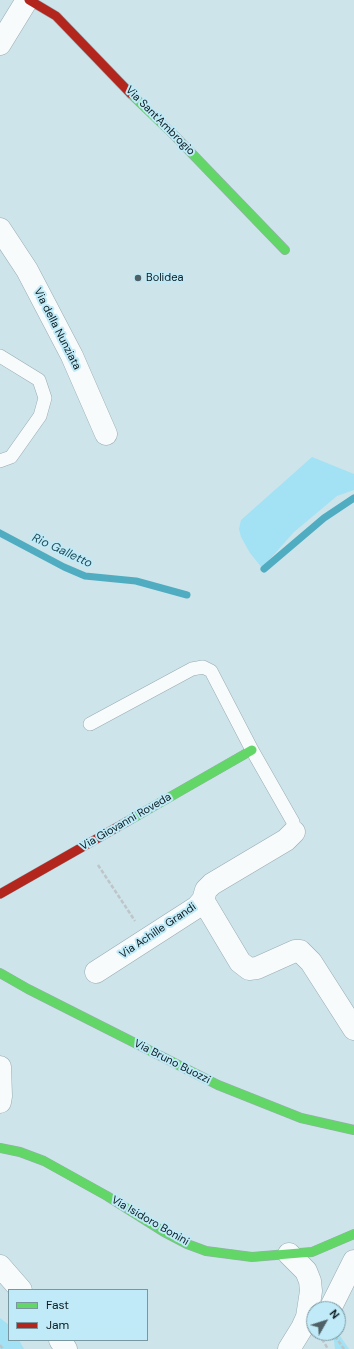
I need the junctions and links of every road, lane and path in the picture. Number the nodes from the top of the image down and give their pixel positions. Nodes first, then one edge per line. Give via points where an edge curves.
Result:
1 (28, 0) edge
2 (0, 44) edge
3 (0, 229) edge
4 (285, 250) dead end
5 (0, 356) edge
6 (106, 434) dead end
7 (0, 461) edge
8 (90, 724) dead end
9 (252, 750) junction
10 (294, 832) joint
11 (96, 861) dead end
12 (0, 894) edge
13 (203, 900) junction
14 (148, 939) junction
15 (96, 972) dead end
16 (1, 975) edge
17 (353, 1024) edge
18 (0, 1067) edge
19 (0, 1102) edge
20 (354, 1130) edge
21 (0, 1148) edge
22 (354, 1234) edge
23 (289, 1254) junction
24 (354, 1261) edge
25 (0, 1266) edge
26 (20, 1289) edge
27 (334, 1301) edge
28 (306, 1339) edge
29 (0, 1345) edge
30 (3, 1349) edge
31 (289, 1349) edge
32 (292, 1349) edge

1 - 2 street, Via Sant'Ambrogio
1 - 4 street, Via Sant'Ambrogio via 56,16
3 - 6 street, Via della Nunziata via 27,270 72,356
5 - 7 lane via 39,380 45,398 40,416 11,457
8 - 9 lane via 192,669 203,668 212,671
9 - 10 lane via 293,822
9 - 12 street, Via Giovanni Roveda
10 - 13 street, Via Achille Grandi via 286,840 212,884 206,890
11 - 14 path
13 - 14 street, Via Achille Grandi via 197,907
13 - 17 street via 240,962 249,969 257,968 300,951 311,962
14 - 15 street, Via Achille Grandi
16 - 20 street, Via Bruno Buozzi via 218,1086 301,1118
18 - 19 street
21 - 23 street, Via Isidoro Bonini via 44,1161 164,1232 206,1251 252,1257
22 - 23 street, Via Isidoro Bonini via 312,1252
23 - 31 street via 306,1271 311,1291 307,1318
24 - 27 street
25 - 26 street
28 - 32 street
29 - 30 path

